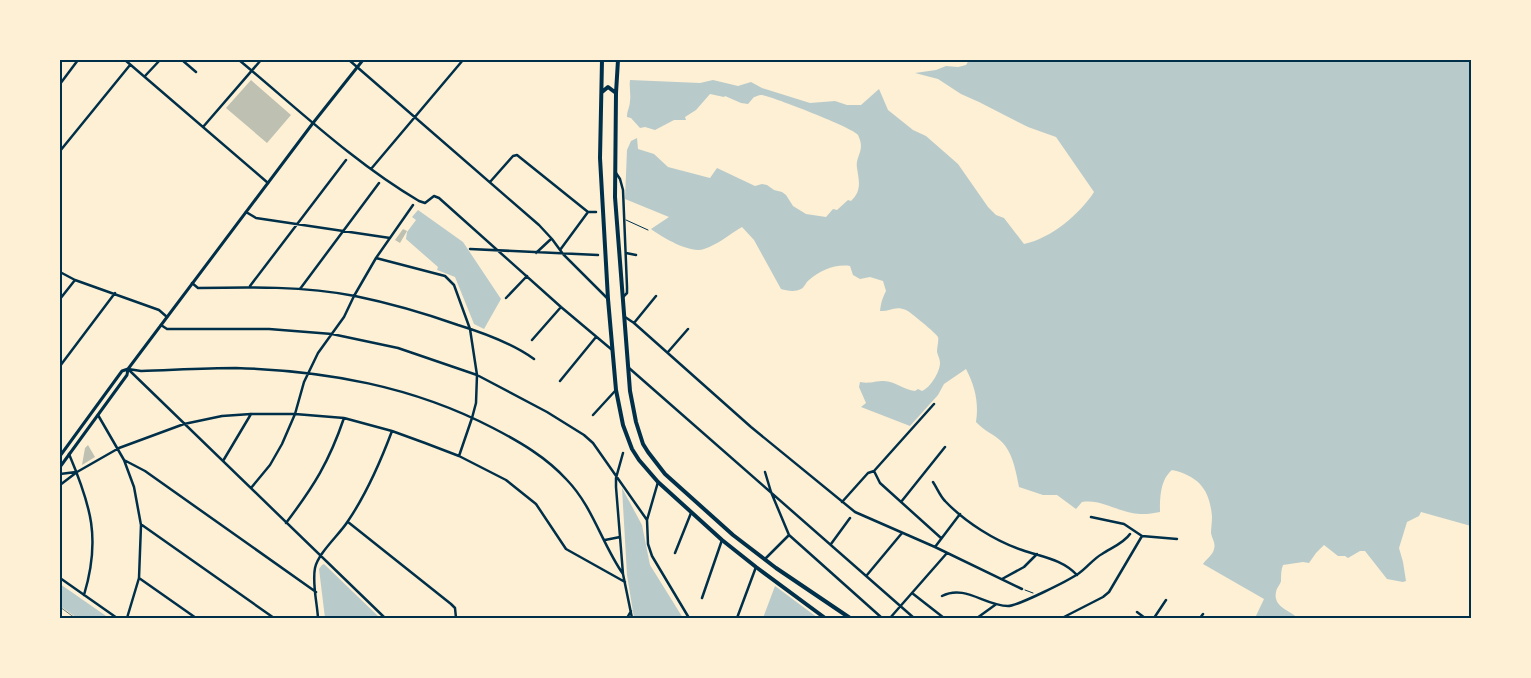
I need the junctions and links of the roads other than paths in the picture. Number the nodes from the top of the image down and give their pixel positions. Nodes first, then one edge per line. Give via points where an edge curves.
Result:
1 (78, 60) edge
2 (125, 60) edge
3 (160, 60) edge
4 (182, 60) edge
5 (239, 60) edge
6 (261, 60) edge
7 (349, 60) edge
8 (363, 60) edge
9 (463, 60) edge
10 (602, 60) edge
11 (618, 60) edge
12 (130, 64) junction
13 (357, 67) junction
14 (252, 71) junction
15 (196, 72) dead end
16 (145, 76) junction
17 (60, 84) edge
18 (601, 93) junction
19 (616, 93) junction
20 (415, 116) junction
21 (313, 123) junction
22 (203, 127) junction
23 (60, 151) edge
24 (346, 160) dead end
25 (371, 169) junction
26 (616, 173) junction
27 (490, 182) junction
28 (268, 183) junction
29 (379, 183) dead end
30 (413, 205) dead end
31 (246, 212) junction
32 (588, 212) junction
33 (596, 212) dead end
34 (624, 219) junction
35 (298, 223) junction
36 (344, 230) junction
37 (648, 230) dead end
38 (390, 238) junction
39 (552, 239) junction
40 (470, 249) dead end
41 (499, 250) junction
42 (560, 250) junction
43 (536, 253) junction
44 (626, 253) junction
45 (563, 254) junction
46 (598, 255) dead end
47 (636, 255) dead end
48 (376, 258) junction
49 (60, 272) edge
50 (527, 276) junction
51 (75, 280) junction
52 (192, 283) junction
53 (250, 287) junction
54 (300, 290) junction
55 (115, 293) junction
56 (354, 296) junction
57 (656, 296) dead end
58 (506, 298) dead end
59 (622, 298) junction
60 (60, 299) edge
61 (608, 299) junction
62 (561, 307) junction
63 (167, 316) junction
64 (624, 316) junction
65 (634, 323) junction
66 (161, 325) junction
67 (470, 329) junction
68 (688, 329) dead end
69 (332, 334) junction
70 (596, 336) junction
71 (532, 340) dead end
72 (613, 350) junction
73 (668, 352) junction
74 (534, 359) dead end
75 (60, 366) edge
76 (128, 368) junction
77 (629, 368) junction
78 (307, 373) junction
79 (478, 375) junction
80 (560, 381) dead end
81 (616, 390) junction
82 (934, 404) dead end
83 (251, 414) junction
84 (295, 414) junction
85 (98, 415) junction
86 (593, 415) dead end
87 (344, 418) junction
88 (472, 418) junction
89 (184, 424) junction
90 (392, 431) junction
91 (945, 447) dead end
92 (119, 448) junction
93 (622, 453) dead end
94 (69, 454) junction
95 (60, 456) edge
96 (459, 456) junction
97 (124, 460) junction
98 (223, 461) junction
99 (60, 466) edge
100 (874, 471) junction
101 (77, 472) junction
102 (765, 472) dead end
103 (60, 474) edge
104 (616, 478) junction
105 (658, 482) junction
106 (933, 482) dead end
107 (60, 485) edge
108 (251, 488) junction
109 (771, 492) junction
110 (842, 502) junction
111 (901, 502) junction
112 (692, 513) junction
113 (960, 514) junction
114 (1091, 517) dead end
115 (850, 518) dead end
116 (647, 520) junction
117 (286, 522) junction
118 (348, 522) junction
119 (142, 525) junction
120 (902, 533) junction
121 (1130, 534) dead end
122 (789, 535) junction
123 (1142, 536) junction
124 (620, 537) junction
125 (941, 538) junction
126 (1177, 538) dead end
127 (605, 540) junction
128 (722, 540) junction
129 (831, 544) junction
130 (935, 547) junction
131 (675, 553) dead end
132 (947, 553) junction
133 (1037, 554) junction
134 (321, 556) junction
135 (765, 559) junction
136 (756, 567) junction
137 (623, 574) junction
138 (867, 575) junction
139 (1077, 575) junction
140 (60, 578) edge
141 (139, 578) junction
142 (1002, 579) junction
143 (625, 582) junction
144 (1022, 589) road end
145 (316, 592) junction
146 (912, 593) junction
147 (84, 595) junction
148 (942, 596) dead end
149 (702, 598) dead end
150 (1166, 600) dead end
151 (995, 605) junction
152 (901, 606) junction
153 (632, 610) junction
154 (1137, 612) dead end
155 (1203, 614) dead end
156 (117, 618) edge
157 (127, 618) edge
158 (196, 618) edge
159 (274, 618) edge
160 (318, 618) edge
161 (385, 618) edge
162 (456, 618) edge
163 (627, 618) edge
164 (632, 618) edge
165 (689, 618) edge
166 (737, 618) edge
167 (825, 618) edge
168 (850, 618) edge
169 (882, 618) edge
170 (890, 618) edge
171 (914, 618) edge
172 (944, 618) edge
173 (977, 618) edge
174 (1062, 618) edge
175 (1145, 618) edge
176 (1154, 618) edge
177 (1200, 618) edge

1 - 17 street
2 - 12 street
3 - 16 street
4 - 15 street
5 - 14 street
6 - 14 street
7 - 13 street
8 - 13 main road
9 - 20 street
10 - 18 main road
11 - 19 main road
12 - 16 street
12 - 23 street
13 - 20 street
13 - 21 main road
14 - 21 street
14 - 22 street
16 - 22 street
18 - 19 main road via 608,88
18 - 61 main road via 600,163
19 - 26 main road
20 - 25 street
20 - 27 street
21 - 25 street
21 - 28 main road
22 - 28 street
24 - 35 street
25 - 41 street via 419,201 425,202 434,196 439,198
26 - 34 street via 623,190
26 - 59 main road
27 - 32 street via 516,155
27 - 39 street
28 - 31 main road
29 - 36 street
30 - 38 street
31 - 35 street via 256,218
31 - 52 main road
32 - 33 street
32 - 42 street
34 - 37 lane
34 - 44 street
35 - 36 street
35 - 53 street
36 - 38 street
36 - 54 street
38 - 48 street
39 - 42 street
39 - 43 street
40 - 41 street
41 - 43 street
41 - 50 street
42 - 45 street
43 - 45 street
44 - 47 street
44 - 59 street via 627,290
45 - 46 street
45 - 61 street
48 - 56 street
48 - 67 street via 449,279
49 - 51 street
50 - 58 street
50 - 62 street
51 - 55 street
51 - 60 street
52 - 53 street via 198,288
52 - 63 main road
53 - 54 street
54 - 56 street
55 - 63 street
55 - 75 street
56 - 67 street
56 - 69 street
57 - 65 street
59 - 64 main road
61 - 72 main road
62 - 70 street
62 - 71 street
63 - 66 main road
64 - 65 street
64 - 77 main road
65 - 73 street
66 - 69 street via 167,329 269,329
66 - 76 main road
67 - 74 street via 518,348
67 - 79 street
68 - 73 street
69 - 78 street
69 - 79 street via 398,348
70 - 72 street
70 - 80 street
72 - 81 main road
73 - 110 street via 751,428
76 - 78 street via 142,371 235,368
76 - 85 main road via 127,375
76 - 89 street
76 - 95 main road via 122,371
77 - 109 street
77 - 135 main road via 637,428 646,448 666,474 733,535
78 - 84 street
78 - 88 street via 366,382 439,404
79 - 88 street
79 - 104 street via 587,437
81 - 86 street
81 - 105 main road via 632,450
82 - 100 street
83 - 84 street
83 - 89 street
83 - 98 street
84 - 87 street
84 - 108 street via 267,470
85 - 92 street
85 - 94 main road
87 - 90 street
87 - 117 street via 324,468
88 - 96 street
88 - 127 street via 528,447 554,466 579,495
89 - 92 street
89 - 98 street
90 - 96 street
90 - 118 street via 375,474
91 - 111 street
92 - 97 street
92 - 101 street
93 - 104 street
94 - 99 main road
94 - 101 street
96 - 143 street via 521,491 536,504 566,549
97 - 119 street
97 - 145 street
98 - 108 street
100 - 110 street via 868,473
100 - 111 street via 880,483
101 - 103 street
101 - 107 street
101 - 147 street via 87,499 92,527 92,565
102 - 109 street
104 - 116 street
104 - 124 street
105 - 112 main road
105 - 116 street
106 - 113 street via 944,500
108 - 117 street
109 - 122 street
109 - 129 street
110 - 120 street via 855,512
111 - 125 street
112 - 128 main road
112 - 131 street
113 - 125 street
113 - 133 street via 1006,543
114 - 123 street via 1124,524
115 - 129 street
116 - 165 street via 652,556
117 - 134 street
118 - 134 street
118 - 162 street via 451,604
119 - 141 street
119 - 159 street
120 - 130 street
120 - 138 street
121 - 139 street
122 - 135 street
122 - 169 street
123 - 126 street
123 - 174 street via 1110,592
124 - 127 street
124 - 137 street
125 - 130 street
127 - 137 street
128 - 136 main road
128 - 149 street
129 - 138 street
130 - 132 street
132 - 142 street
132 - 146 street
133 - 139 street via 1060,562
133 - 142 street via 1024,567
134 - 145 street via 315,568
134 - 161 street
135 - 168 main road
136 - 166 street
136 - 167 main road
137 - 143 street
138 - 152 street
139 - 151 street via 1012,606
140 - 147 street
141 - 157 street
141 - 158 street
142 - 144 street
143 - 153 street
145 - 160 street
146 - 152 street
146 - 172 street
147 - 156 street
148 - 151 street via 949,592 963,593
150 - 176 street
151 - 173 street
152 - 170 street
152 - 171 street
153 - 163 street
153 - 164 street
154 - 175 street
155 - 177 street

